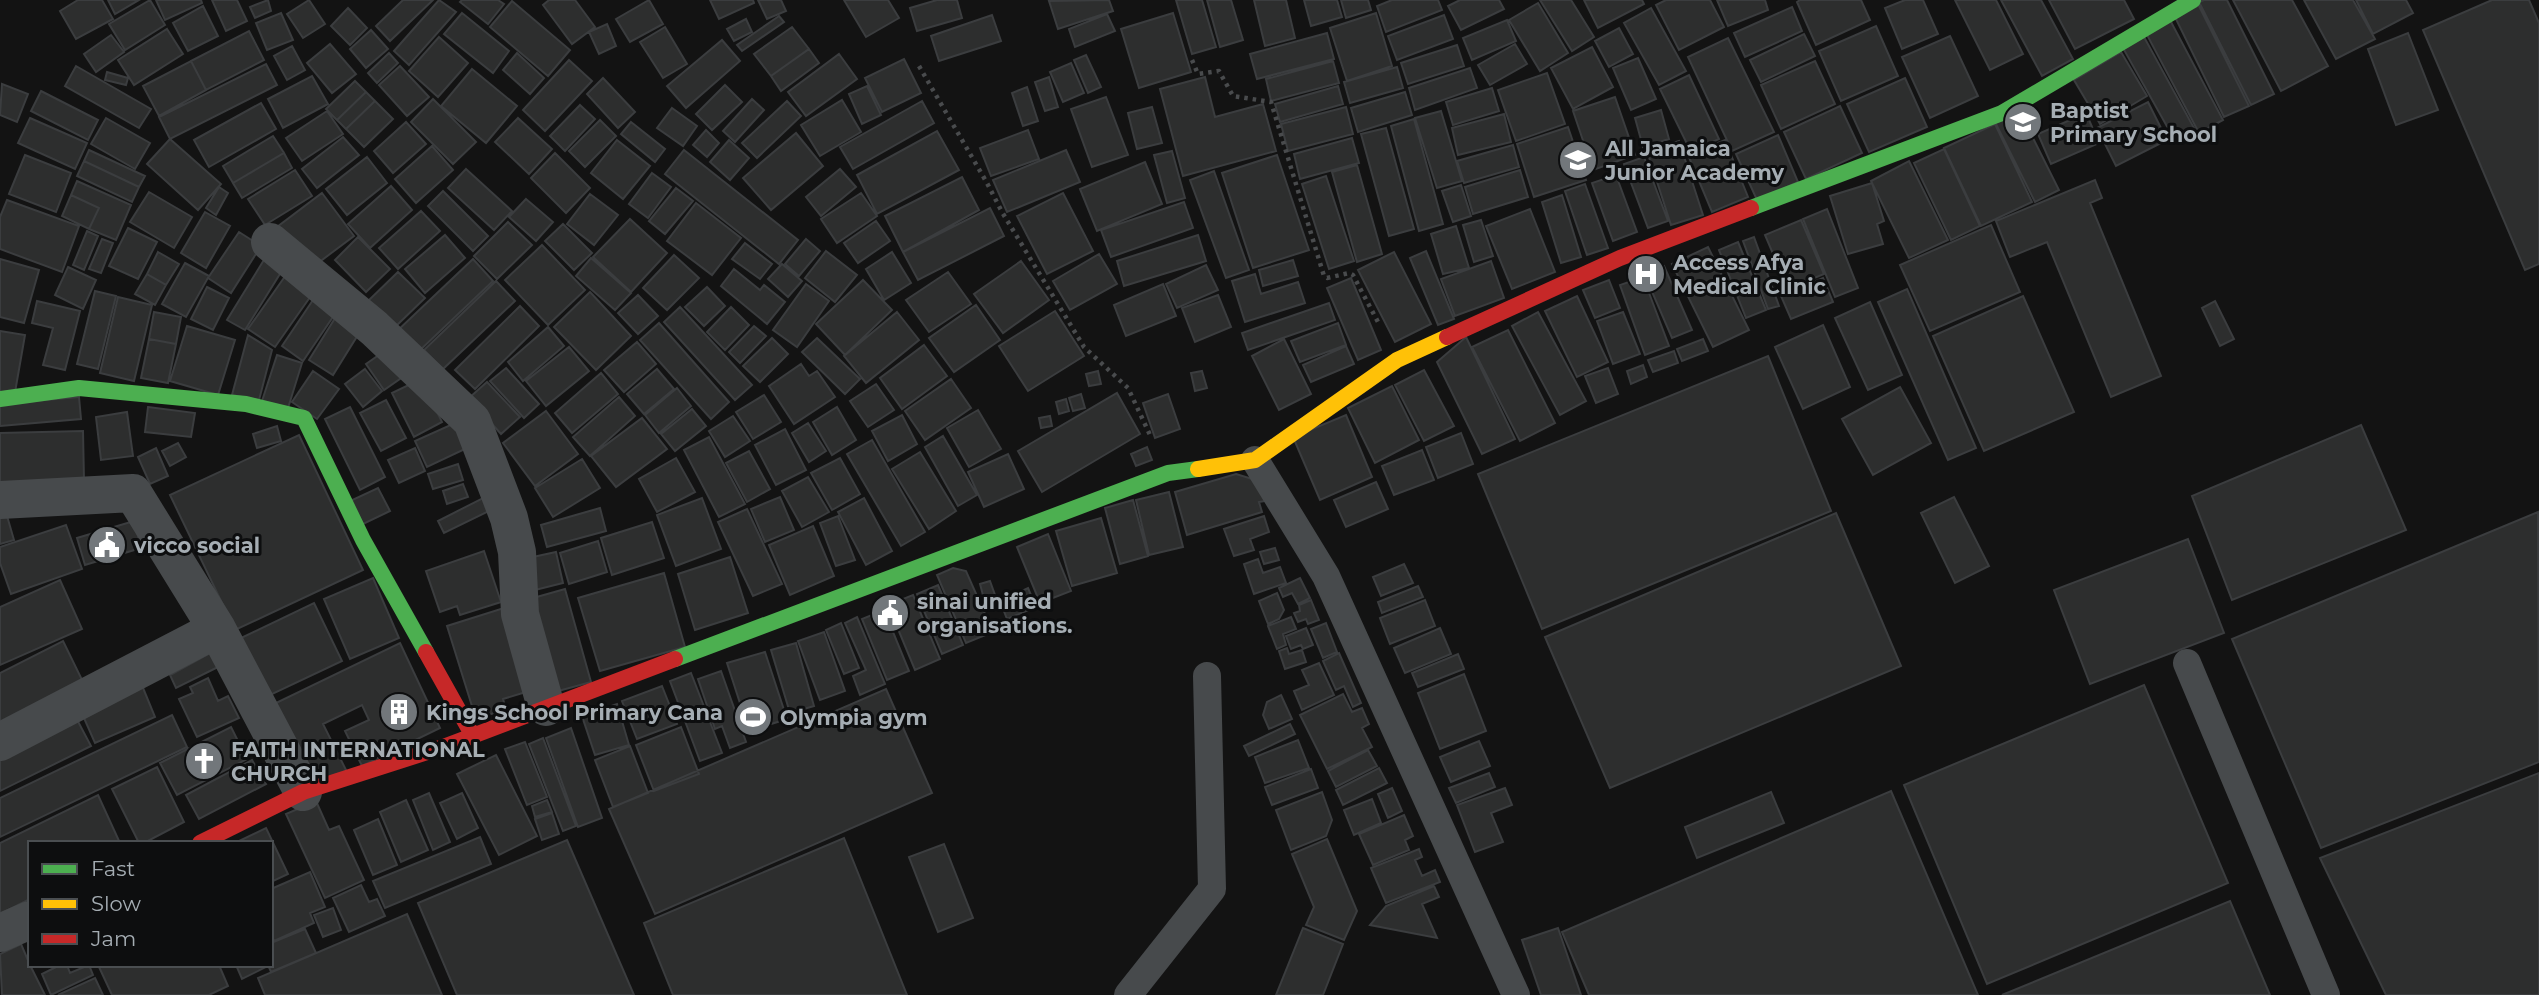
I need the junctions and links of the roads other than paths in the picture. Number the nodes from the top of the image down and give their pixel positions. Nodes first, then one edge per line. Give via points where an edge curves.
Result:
1 (2193, 0) edge
2 (270, 242) dead end
3 (0, 399) edge
4 (1255, 460) junction
5 (0, 500) edge
6 (217, 629) junction
7 (2187, 663) dead end
8 (1207, 676) dead end
9 (546, 707) junction
10 (473, 736) junction
11 (0, 742) edge
12 (303, 792) junction
13 (204, 841) edge
14 (28, 921) edge
15 (0, 933) edge
16 (1128, 995) edge
17 (1516, 995) edge
18 (2326, 995) edge

1 - 4 street via 2003,113 1620,258 1397,360
2 - 9 street via 374,328 472,421 509,518 517,552 520,614
3 - 10 street via 79,388 246,404 304,418 363,540
4 - 9 street via 1168,473
4 - 17 lane via 1326,576
5 - 6 street via 133,493
6 - 11 street
6 - 12 street
7 - 18 lane
8 - 16 lane via 1212,889
9 - 10 street
10 - 12 street
12 - 13 street
14 - 15 street

